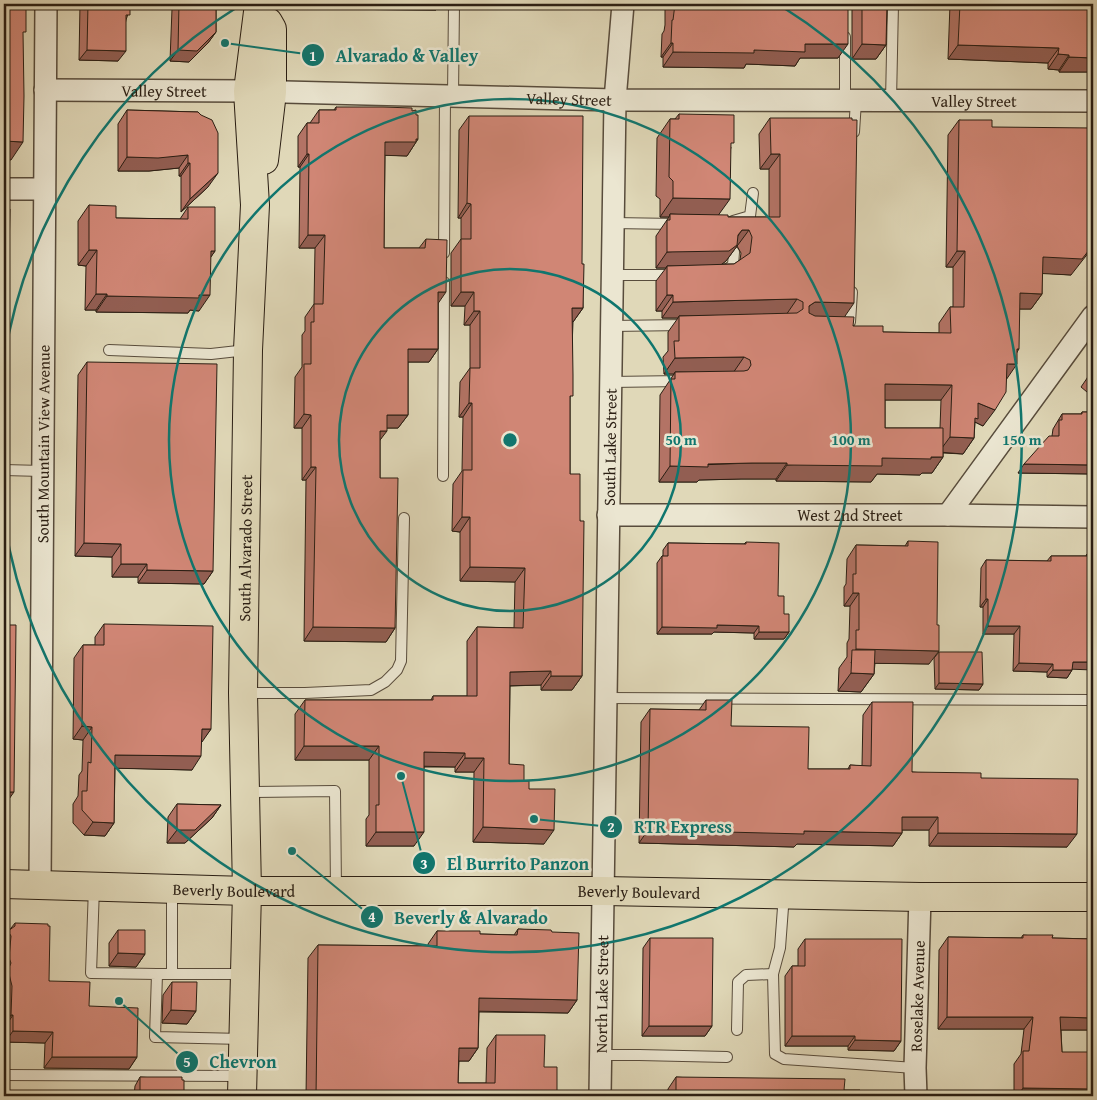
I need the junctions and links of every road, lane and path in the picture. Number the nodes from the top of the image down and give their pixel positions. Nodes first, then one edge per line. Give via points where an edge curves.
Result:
1 (46, 4) edge
2 (454, 4) edge
3 (622, 4) edge
4 (893, 4) edge
5 (259, 6) edge
6 (845, 29) edge
7 (45, 90) junction
8 (260, 92) junction
9 (449, 96) junction
10 (615, 100) junction
11 (851, 101) junction
12 (891, 101) junction
13 (1093, 101) edge
14 (853, 140) edge
15 (4, 189) edge
16 (44, 189) junction
17 (753, 193) dead end
18 (613, 223) junction
19 (683, 224) edge
20 (721, 224) edge
21 (734, 252) edge
22 (685, 274) edge
23 (711, 274) edge
24 (612, 275) junction
25 (852, 285) edge
26 (1093, 316) edge
27 (692, 325) edge
28 (611, 326) junction
29 (836, 326) edge
30 (109, 350) dead end
31 (248, 350) junction
32 (695, 380) edge
33 (610, 382) junction
34 (4, 470) edge
35 (42, 471) junction
36 (443, 476) dead end
37 (948, 514) junction
38 (608, 515) junction
39 (1093, 516) edge
40 (404, 518) dead end
41 (243, 693) junction
42 (606, 698) junction
43 (1093, 700) edge
44 (245, 792) junction
45 (4, 884) edge
46 (40, 884) junction
47 (94, 886) junction
48 (172, 889) junction
49 (247, 891) junction
50 (336, 891) junction
51 (603, 891) junction
52 (784, 894) junction
53 (920, 897) junction
54 (1093, 898) edge
55 (157, 974) junction
56 (172, 974) junction
57 (245, 974) junction
58 (773, 974) junction
59 (737, 1030) dead end
60 (243, 1039) junction
61 (601, 1055) junction
62 (727, 1057) dead end
63 (915, 1068) junction
64 (4, 1075) edge
65 (242, 1086) edge
66 (600, 1096) edge
67 (916, 1096) edge

1 - 7 street, South Mountain View Avenue
2 - 9 lane
3 - 10 street, South Lake Street
4 - 12 lane
5 - 8 main road, South Alvarado Street via 272,29
6 - 11 lane
7 - 8 street, Valley Street
7 - 16 street, South Mountain View Avenue
8 - 9 street, Valley Street
8 - 31 main road, South Alvarado Street via 261,178 255,205
9 - 10 street, Valley Street
9 - 36 lane
10 - 11 street, Valley Street
10 - 18 street, South Lake Street
11 - 12 street, Valley Street
11 - 14 lane
12 - 13 street, Valley Street
15 - 16 street
16 - 35 street, South Mountain View Avenue
17 - 20 lane via 750,216
18 - 19 lane
18 - 24 street, South Lake Street
21 - 23 lane via 733,265 720,274
22 - 24 lane
24 - 28 street, South Lake Street
25 - 29 lane via 850,322
26 - 37 street
27 - 28 lane
28 - 33 street, South Lake Street
30 - 31 lane via 211,354
31 - 41 main road, South Alvarado Street
32 - 33 lane
33 - 38 street, South Lake Street
34 - 35 lane
35 - 46 street, South Mountain View Avenue
37 - 38 street, West 2nd Street
37 - 39 street, West 2nd Street
38 - 42 street, South Lake Street
40 - 41 lane via 401,661 397,670 371,690
41 - 44 main road, South Alvarado Street
42 - 43 lane
42 - 51 street, South Lake Street
44 - 49 main road, South Alvarado Street
44 - 50 lane via 335,791
45 - 46 main road, Beverly Boulevard
46 - 47 main road, Beverly Boulevard
47 - 48 main road, Beverly Boulevard
47 - 55 lane via 91,973
48 - 49 main road, Beverly Boulevard
48 - 56 lane
49 - 50 main road, Beverly Boulevard
49 - 57 main road, South Alvarado Street
50 - 51 main road, Beverly Boulevard
51 - 52 main road, Beverly Boulevard
51 - 61 street, North Lake Street
52 - 53 main road, Beverly Boulevard
52 - 58 lane via 780,948
53 - 54 main road, Beverly Boulevard
53 - 63 street, Roselake Avenue
55 - 56 lane
55 - 60 lane via 155,1037
56 - 57 lane
57 - 60 main road, South Alvarado Street
58 - 59 lane via 746,975 738,982
58 - 63 lane via 775,1054 784,1059
60 - 65 main road, South Alvarado Street
61 - 62 lane
61 - 66 street, North Lake Street
63 - 67 street, Roselake Avenue
64 - 65 lane

